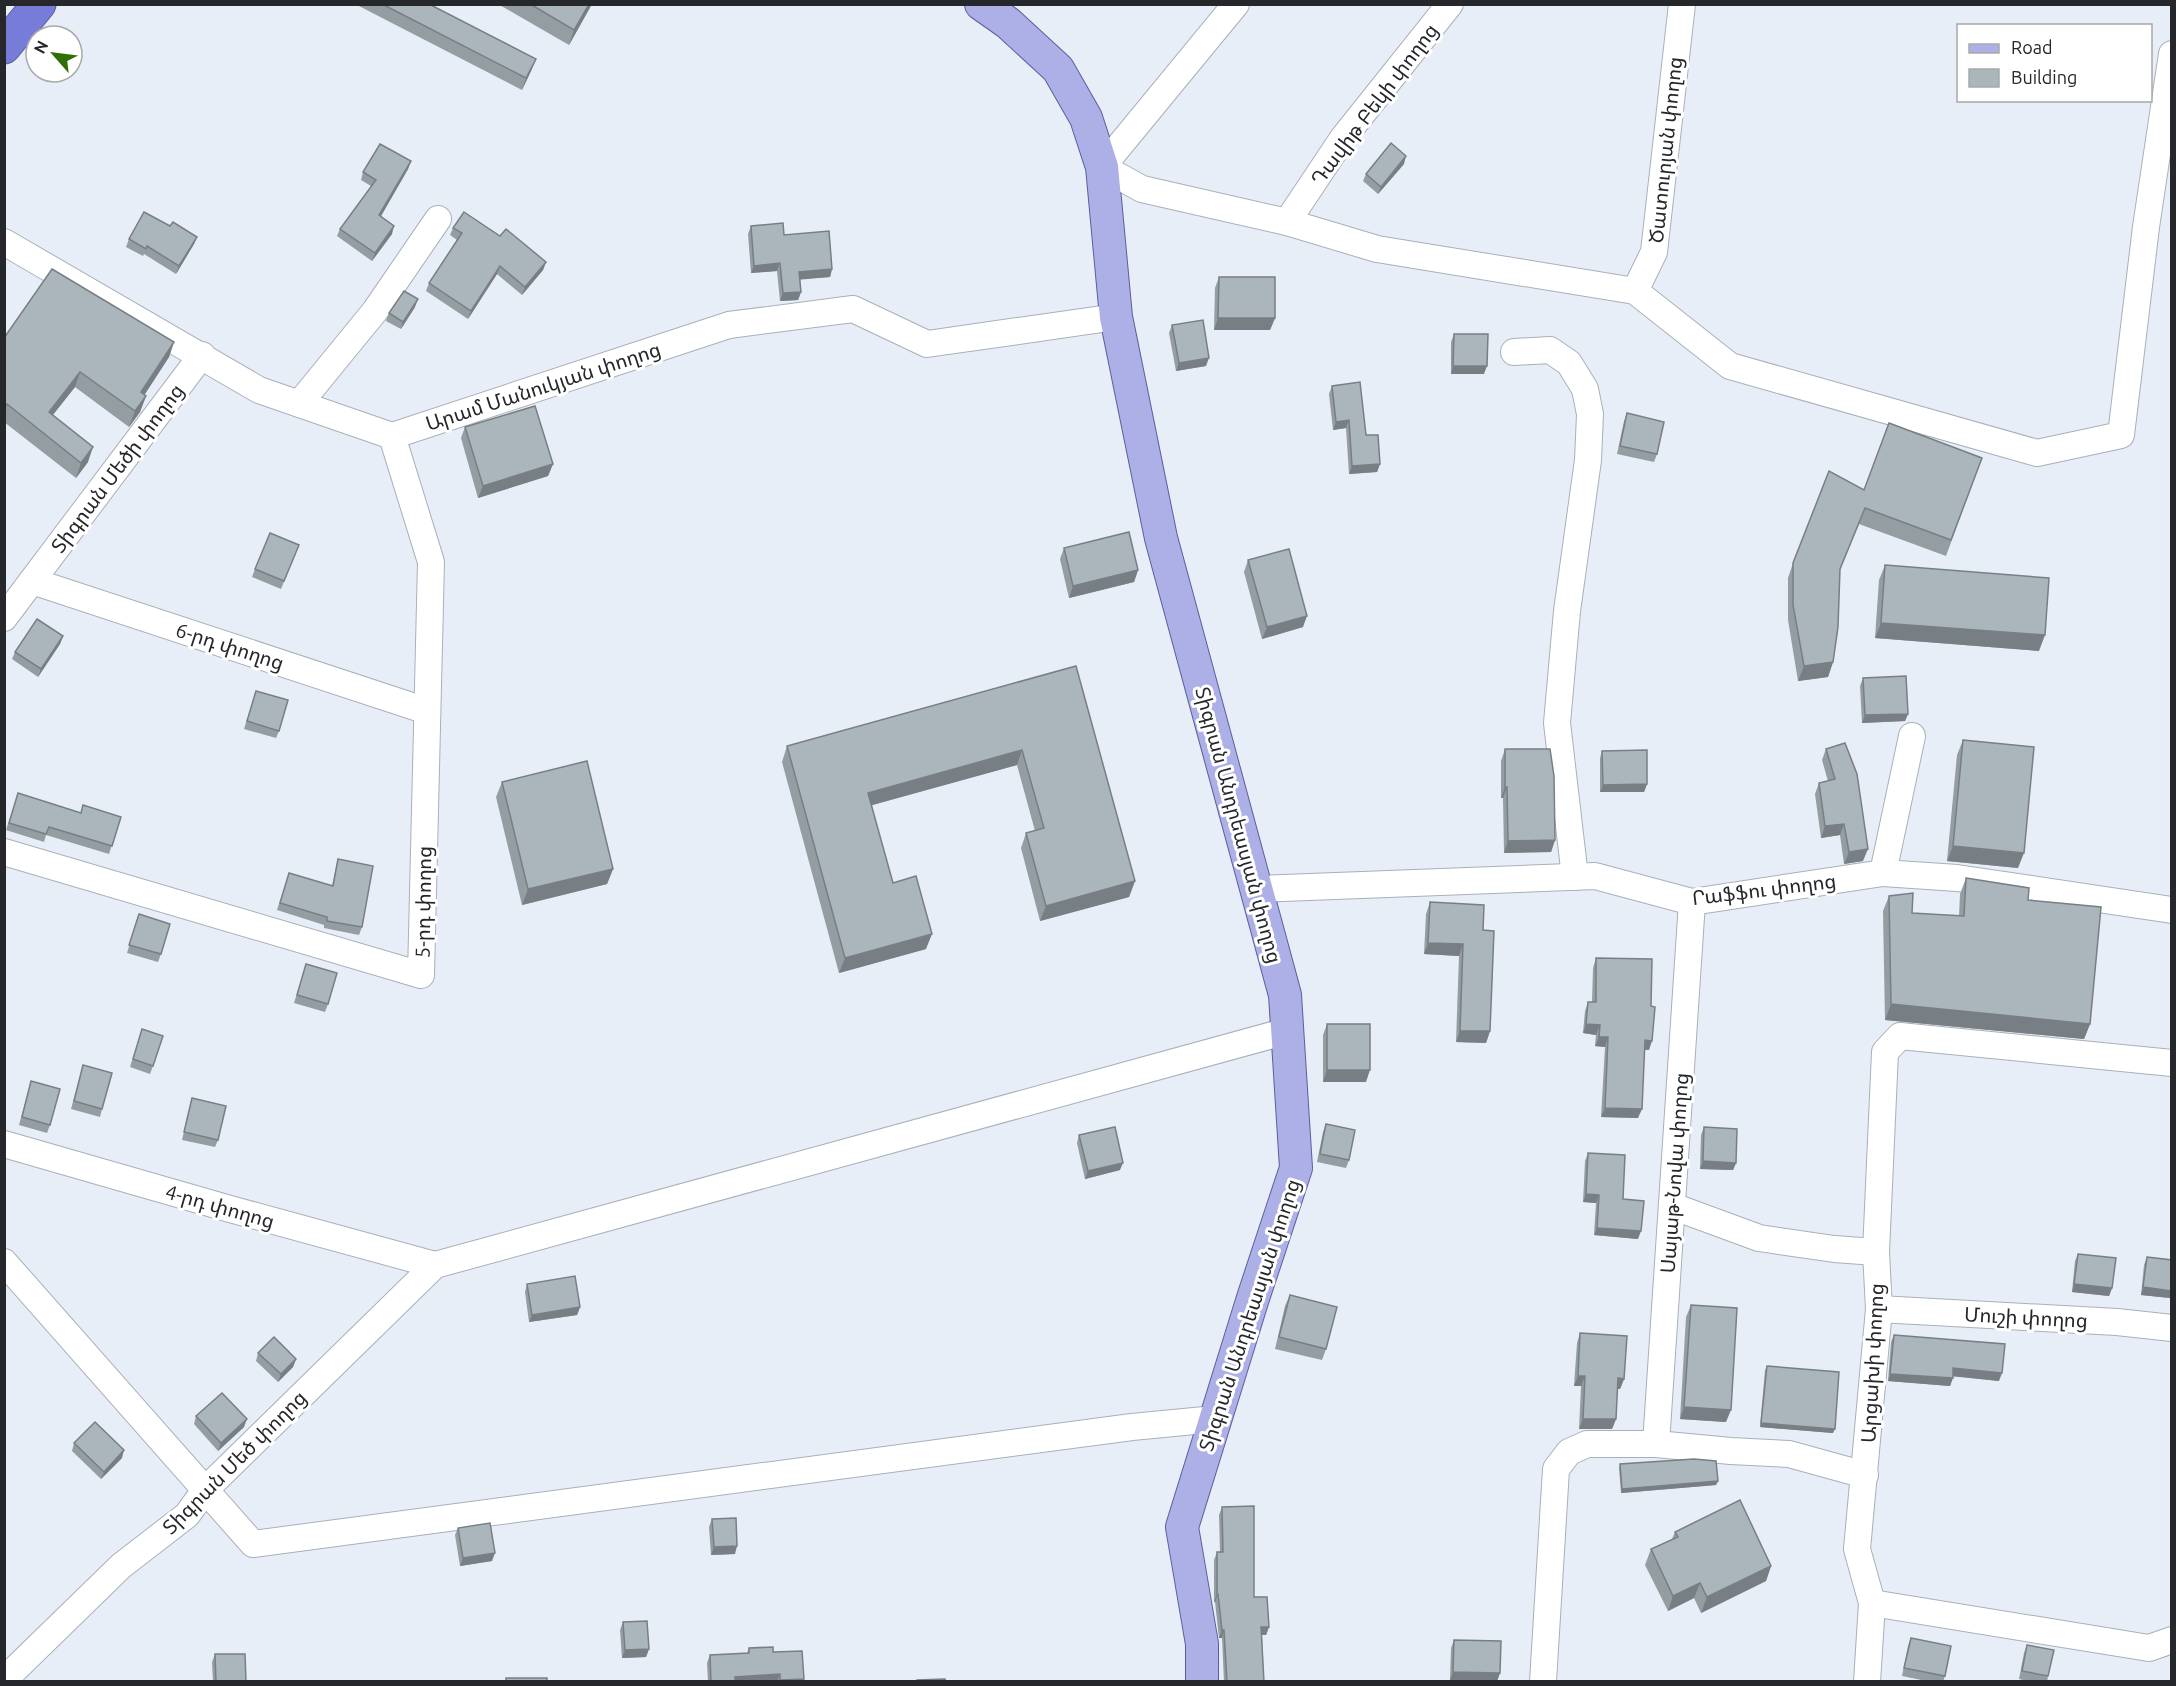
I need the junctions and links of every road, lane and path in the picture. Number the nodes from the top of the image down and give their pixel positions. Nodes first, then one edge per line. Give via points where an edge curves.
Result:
1 (39, 4) edge
2 (981, 4) edge
3 (1236, 4) edge
4 (1450, 4) edge
5 (1682, 4) edge
6 (4, 47) edge
7 (2172, 54) edge
8 (1102, 167) junction
9 (438, 219) dead end
10 (1287, 222) junction
11 (4, 242) edge
12 (1635, 291) junction
13 (1116, 317) junction
14 (1514, 352) dead end
15 (202, 356) junction
16 (299, 404) junction
17 (392, 435) junction
18 (32, 581) junction
19 (4, 618) edge
20 (427, 711) junction
21 (1912, 736) dead end
22 (4, 852) edge
23 (1883, 873) junction
24 (1575, 877) junction
25 (1256, 889) junction
26 (1692, 902) junction
27 (2172, 910) edge
28 (1287, 1031) junction
29 (2172, 1063) edge
30 (4, 1144) edge
31 (1672, 1206) junction
32 (1876, 1252) junction
33 (4, 1262) edge
34 (435, 1265) junction
35 (1879, 1310) junction
36 (2172, 1328) edge
37 (1215, 1419) junction
38 (1656, 1444) junction
39 (1865, 1475) junction
40 (205, 1490) junction
41 (1872, 1603) junction
42 (2172, 1640) edge
43 (4, 1680) edge
44 (1202, 1682) edge
45 (1543, 1682) edge
46 (1867, 1682) edge

1 - 6 highway
2 - 8 main road, Տիգրան Անդրեասյան փողոց via 1059,69 1086,118
3 - 8 street
4 - 10 street, Դավիթ Բեկի փողոց via 1343,138
5 - 12 street, Ծատուրյան փողոց via 1654,252
7 - 12 street via 2121,435 2037,453 1730,366
8 - 10 street via 1142,189
8 - 13 main road, Տիգրան Անդրեասյան փողոց
9 - 16 street via 375,311
10 - 12 street via 1377,249
11 - 15 street
13 - 17 street, Արամ Մանուկյան փողոց via 927,344 853,309 729,325
13 - 25 main road, Տիգրան Անդրեասյան փողոց via 1161,538
14 - 24 street via 1550,350 1569,363 1585,389 1590,414 1557,723
15 - 16 street via 259,390
15 - 18 street, Տիգրան Մեծի փողոց
16 - 17 street
17 - 20 street, 5-րդ փողոց via 431,562
18 - 19 street, Տիգրան Մեծի փողոց
18 - 20 street, 6-րդ փողոց
20 - 22 street, 5-րդ փողոց via 421,975
21 - 23 street
23 - 26 street, Րաֆֆու փողոց
23 - 27 street, Րաֆֆու փողոց via 1957,878
24 - 25 street, Րաֆֆու փողոց
24 - 26 street, Րաֆֆու փողոց via 1595,876
25 - 28 main road, Տիգրան Անդրեասյան փողոց via 1285,995
26 - 31 street, Սայաթ-Նովա փողոց
28 - 34 street
28 - 37 main road, Տիգրան Անդրեասյան փողոց via 1296,1168
29 - 32 street, Արցախի փողոց via 1900,1036 1885,1052
30 - 34 street, 4-րդ փողոց
31 - 32 street via 1759,1238
31 - 38 street, Սայաթ-Նովա փողոց
32 - 35 street, Արցախի փողոց
33 - 40 street
34 - 40 street, Տիգրան Մեծ փողոց
35 - 36 street, Մուշի փողոց
35 - 39 street, Արցախի փողոց
37 - 40 street via 253,1544
37 - 44 main road, Տիգրան Անդրեասյան փողոց via 1182,1527 1202,1644
38 - 39 street via 1789,1454
38 - 45 street via 1587,1444 1569,1452 1556,1470
39 - 41 street, Արցախի փողոց via 1857,1549
40 - 43 street, Տիգրան Մեծ փողոց via 187,1515 121,1566
41 - 42 street via 2150,1648
41 - 46 street, Արցախի փողոց

